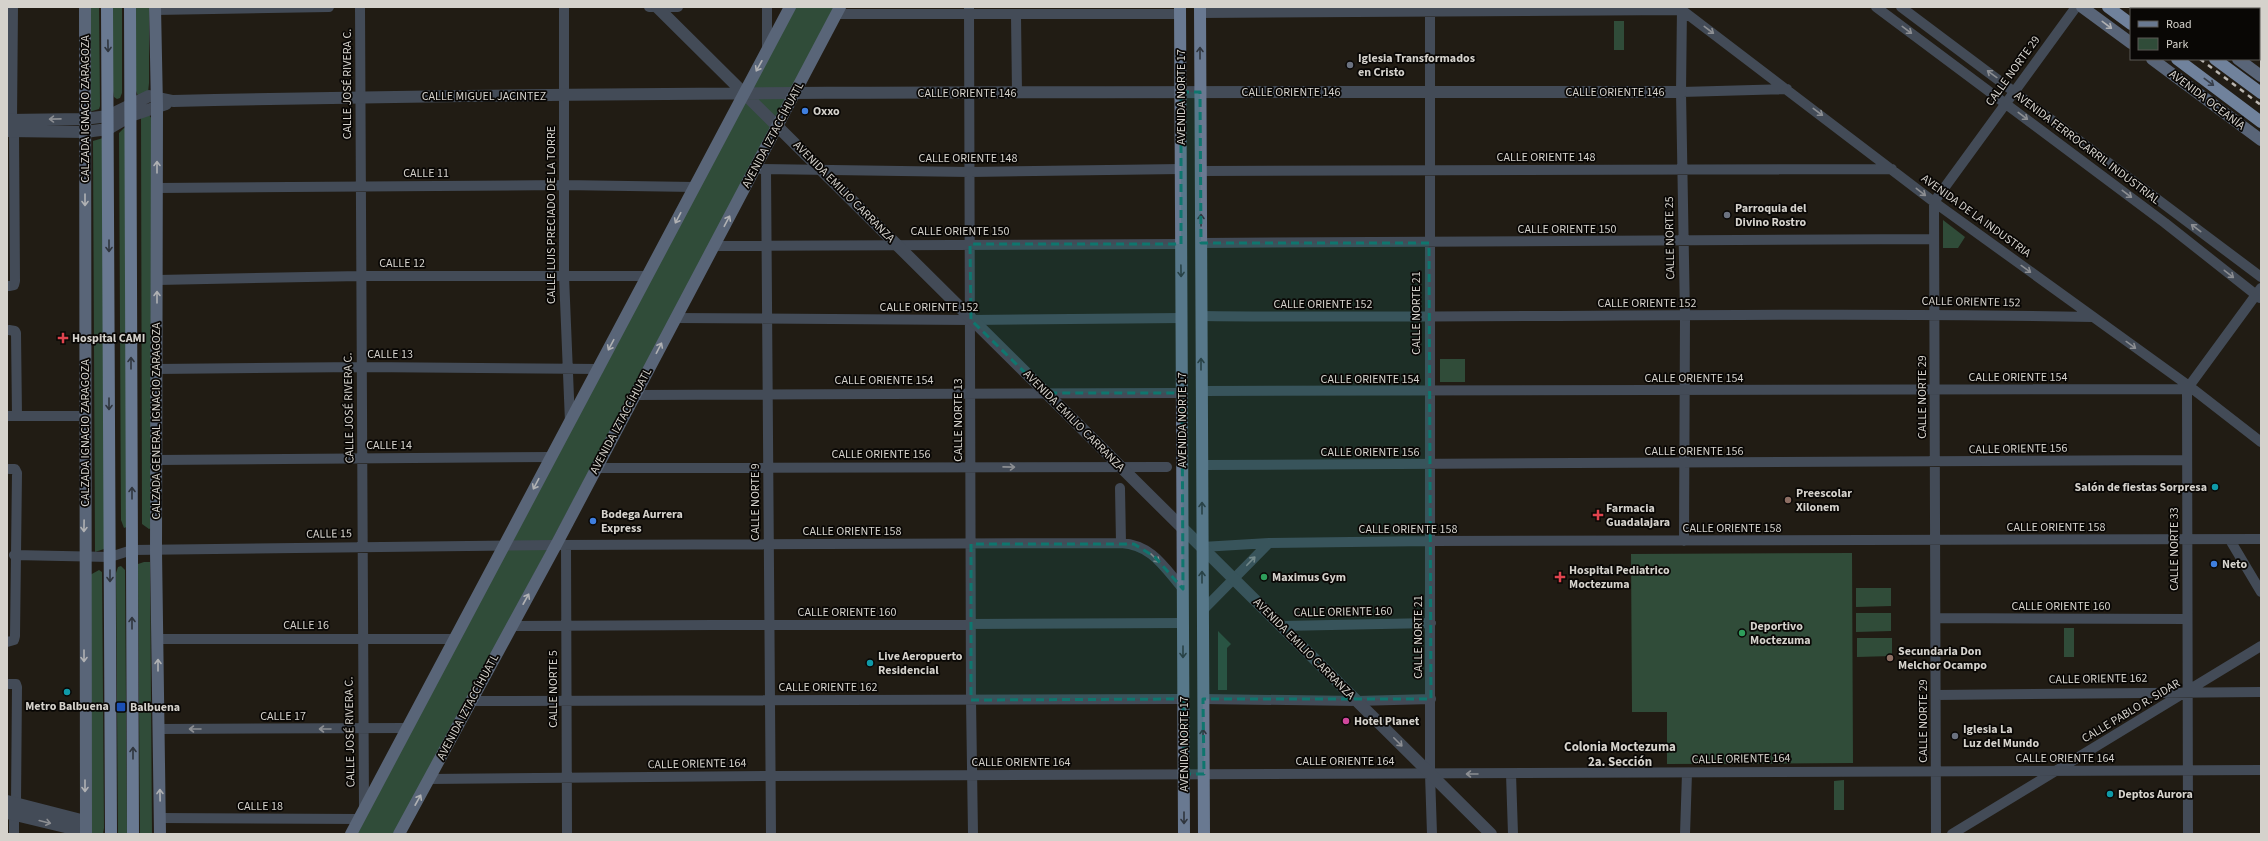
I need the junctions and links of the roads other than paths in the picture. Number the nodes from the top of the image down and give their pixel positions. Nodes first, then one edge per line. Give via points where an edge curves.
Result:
1 (13, 7) edge
2 (84, 7) edge
3 (107, 7) edge
4 (130, 7) edge
5 (329, 7) edge
6 (360, 7) edge
7 (564, 7) edge
8 (649, 7) edge
9 (657, 7) edge
10 (678, 7) edge
11 (767, 7) edge
12 (790, 7) edge
13 (1876, 7) edge
14 (1901, 7) edge
15 (2076, 7) edge
16 (2082, 7) edge
17 (2108, 7) edge
18 (155, 8) edge
19 (1681, 8) edge
20 (838, 10) edge
21 (1200, 10) edge
22 (1430, 10) edge
23 (969, 11) edge
24 (1180, 11) edge
25 (1016, 16) junction
26 (2130, 23) edge
27 (2130, 42) edge
28 (767, 52) junction
29 (2153, 60) edge
30 (2178, 60) edge
31 (2216, 60) edge
32 (2239, 60) edge
33 (2261, 76) edge
34 (1787, 89) junction
35 (2015, 91) junction
36 (1181, 92) junction
37 (1200, 92) junction
38 (1430, 92) junction
39 (1681, 92) junction
40 (1017, 93) junction
41 (2261, 93) edge
42 (744, 94) junction
43 (795, 94) junction
44 (970, 94) junction
45 (563, 96) junction
46 (361, 97) junction
47 (157, 102) junction
48 (131, 104) junction
49 (2006, 104) junction
50 (108, 116) junction
51 (130, 116) junction
52 (84, 118) junction
53 (2261, 122) edge
54 (10, 126) edge
55 (778, 126) junction
56 (108, 129) junction
57 (84, 132) junction
58 (2261, 140) edge
59 (760, 169) junction
60 (1181, 169) junction
61 (1892, 169) junction
62 (1430, 170) junction
63 (1682, 170) junction
64 (824, 171) junction
65 (1200, 171) junction
66 (970, 172) junction
67 (563, 185) junction
68 (361, 186) junction
69 (695, 187) junction
70 (156, 188) junction
71 (1934, 202) junction
72 (2173, 210) junction
73 (2164, 223) junction
74 (1934, 239) junction
75 (1682, 241) junction
76 (1201, 243) junction
77 (1429, 243) junction
78 (896, 244) junction
79 (970, 244) junction
80 (1181, 244) junction
81 (714, 246) junction
82 (768, 246) junction
83 (361, 276) junction
84 (564, 276) junction
85 (648, 276) junction
86 (2261, 277) edge
87 (157, 280) junction
88 (9, 286) dead end
89 (2259, 294) edge
90 (1935, 314) junction
91 (1201, 316) junction
92 (1685, 316) junction
93 (2093, 317) junction
94 (675, 318) junction
95 (1182, 318) junction
96 (1429, 318) junction
97 (768, 319) junction
98 (971, 320) junction
99 (9, 330) dead end
100 (361, 367) junction
101 (566, 367) junction
102 (156, 369) junction
103 (599, 369) junction
104 (2188, 388) junction
105 (1935, 390) junction
106 (1202, 391) junction
107 (1684, 391) junction
108 (971, 392) junction
109 (1430, 392) junction
110 (1046, 393) junction
111 (1182, 393) junction
112 (768, 394) junction
113 (635, 396) junction
114 (86, 416) junction
115 (570, 422) junction
116 (2261, 442) edge
117 (550, 457) junction
118 (362, 458) junction
119 (156, 460) junction
120 (2187, 460) junction
121 (1935, 463) junction
122 (1202, 464) junction
123 (1683, 464) junction
124 (1430, 465) junction
125 (970, 466) junction
126 (596, 468) junction
127 (768, 468) junction
128 (1167, 468) dead end
129 (9, 469) dead end
130 (1122, 469) junction
131 (1120, 488) dead end
132 (1183, 529) junction
133 (2187, 539) junction
134 (2261, 539) edge
135 (1936, 540) junction
136 (2230, 540) junction
137 (1431, 541) junction
138 (1684, 541) junction
139 (1121, 543) junction
140 (1269, 543) junction
141 (768, 544) junction
142 (971, 544) junction
143 (561, 545) junction
144 (503, 546) junction
145 (363, 547) junction
146 (1202, 547) junction
147 (132, 550) junction
148 (156, 551) junction
149 (14, 555) junction
150 (84, 556) junction
151 (110, 557) junction
152 (1234, 580) junction
153 (1183, 589) junction
154 (2261, 592) edge
155 (1203, 610) junction
156 (1936, 618) junction
157 (2187, 619) junction
158 (1184, 623) junction
159 (1431, 623) junction
160 (769, 625) junction
161 (971, 625) junction
162 (511, 626) junction
163 (566, 626) junction
164 (1281, 626) junction
165 (362, 638) junction
166 (158, 639) junction
167 (454, 639) junction
168 (7, 642) edge
169 (2261, 646) edge
170 (9, 684) dead end
171 (2188, 691) junction
172 (2261, 692) edge
173 (1936, 694) junction
174 (1183, 699) junction
175 (1203, 699) junction
176 (1431, 699) junction
177 (566, 700) junction
178 (770, 700) junction
179 (971, 700) junction
180 (472, 701) junction
181 (1356, 701) junction
182 (362, 728) junction
183 (406, 728) junction
184 (159, 729) junction
185 (1936, 770) junction
186 (2189, 770) junction
187 (2261, 770) edge
188 (2054, 772) junction
189 (1687, 773) junction
190 (1184, 774) junction
191 (1204, 774) junction
192 (1430, 774) junction
193 (1511, 774) junction
194 (974, 775) junction
195 (770, 776) junction
196 (566, 778) junction
197 (429, 779) junction
198 (11, 808) edge
199 (361, 814) junction
200 (160, 818) junction
201 (86, 829) edge
202 (14, 834) edge
203 (111, 834) edge
204 (133, 834) edge
205 (160, 834) edge
206 (351, 834) edge
207 (399, 834) edge
208 (567, 834) edge
209 (771, 834) edge
210 (973, 834) edge
211 (1184, 834) edge
212 (1204, 834) edge
213 (1432, 834) edge
214 (1491, 834) edge
215 (1513, 834) edge
216 (1685, 834) edge
217 (1936, 834) edge
218 (1952, 834) edge
219 (2188, 834) edge

1 - 54 street
2 - 52 main road, CALZADA IGNACIO ZARAGOZA
3 -> 50 main road
4 - 48 main road, CALZADA GENERAL IGNACIO ZARAGOZA
5 - 18 street
6 - 46 street, CALLE JOSÉ RIVERA C.
7 - 45 street, CALLE LUIS PRECIADO DE LA TORRE
8 - 9 street
9 - 10 street
9 - 42 street, AVENIDA EMILIO CARRANZA
11 - 28 street
12 - 28 main road
13 -> 49 street, AVENIDA FERROCARRIL INDUSTRIAL
35 -> 14 street, AVENIDA FERROCARRIL INDUSTRIAL
15 - 35 street, CALLE NORTE 29
16 -> 27 main road
17 - 26 highway
18 - 47 main road, CALZADA GENERAL IGNACIO ZARAGOZA
19 - 22 street
19 -> 34 street, AVENIDA DE LA INDUSTRIA
19 - 39 street, CALLE NORTE 25
20 - 23 street
20 - 43 main road, AVENIDA IZTACCÍHUATL
21 - 22 street
37 -> 21 main road, AVENIDA NORTE 17
22 - 38 street, CALLE NORTE 21
23 - 25 street
23 - 44 street, CALLE NORTE 13
24 - 25 street
24 - 36 main road, AVENIDA NORTE 17
25 - 40 street
28 -> 42 main road
29 - 58 main road, AVENIDA OCEANÍA
30 -> 53 highway, AVENIDA OCEANÍA
31 - 41 highway
32 - 33 main road
34 - 39 street, CALLE ORIENTE 146
34 -> 61 street, AVENIDA DE LA INDUSTRIA
35 - 49 street, CALLE NORTE 29
35 - 72 street, AVENIDA FERROCARRIL INDUSTRIAL
36 - 37 street, CALLE ORIENTE 146
36 - 40 street, CALLE ORIENTE 146
36 - 60 main road, AVENIDA NORTE 17
37 - 38 street, CALLE ORIENTE 146
37 - 65 main road, AVENIDA NORTE 17
38 - 39 street, CALLE ORIENTE 146
38 - 62 street, CALLE NORTE 21
39 - 63 street, CALLE NORTE 25
40 - 44 street, CALLE ORIENTE 146
42 - 43 street, CALLE MIGUEL JACINTEZ
42 - 45 street, CALLE MIGUEL JACINTEZ
42 - 55 street, AVENIDA EMILIO CARRANZA
42 - 69 main road
43 - 44 street, CALLE ORIENTE 146
43 - 55 main road, AVENIDA IZTACCÍHUATL
44 - 66 street, CALLE NORTE 13
45 - 46 street, CALLE MIGUEL JACINTEZ
45 - 67 street, CALLE LUIS PRECIADO DE LA TORRE
46 - 47 street, CALLE MIGUEL JACINTEZ
46 - 68 street, CALLE JOSÉ RIVERA C.
47 - 48 street, CALLE MIGUEL JACINTEZ via 149,96
47 - 51 street, CALLE MIGUEL JACINTEZ
70 -> 47 main road, CALZADA GENERAL IGNACIO ZARAGOZA
48 - 50 street, CALLE MIGUEL JACINTEZ
48 - 51 main road, CALZADA GENERAL IGNACIO ZARAGOZA
49 - 71 street, CALLE NORTE 29
49 -> 73 street, AVENIDA FERROCARRIL INDUSTRIAL
50 - 52 street
50 - 56 main road
51 - 56 street, CALLE MIGUEL JACINTEZ
147 -> 51 main road, CALZADA GENERAL IGNACIO ZARAGOZA
52 -> 54 street
52 - 57 main road, CALZADA IGNACIO ZARAGOZA
54 - 57 street
54 - 88 street via 15,281 14,285
55 - 59 main road, AVENIDA IZTACCÍHUATL
55 - 64 street, AVENIDA EMILIO CARRANZA
56 - 57 street
56 -> 151 main road
57 -> 114 main road, CALZADA IGNACIO ZARAGOZA
59 - 64 street, CALLE ORIENTE 148
81 -> 59 main road, AVENIDA IZTACCÍHUATL
59 - 82 street, CALLE NORTE 9
60 - 66 street, CALLE ORIENTE 148
60 - 80 main road, AVENIDA NORTE 17
61 - 63 street, CALLE ORIENTE 148
61 -> 71 street, AVENIDA DE LA INDUSTRIA
62 - 63 street, CALLE ORIENTE 148
62 - 65 street, CALLE ORIENTE 148
62 - 77 street, CALLE NORTE 21
63 - 75 street, CALLE NORTE 25
64 - 66 street, CALLE ORIENTE 148
64 - 78 street, AVENIDA EMILIO CARRANZA
76 -> 65 main road, AVENIDA NORTE 17
66 - 79 street, CALLE NORTE 13
67 - 68 street, CALLE 11
67 - 69 street, CALLE 11
67 - 84 street, CALLE LUIS PRECIADO DE LA TORRE
68 - 70 street, CALLE 11
68 - 83 street, CALLE JOSÉ RIVERA C.
69 -> 85 main road
70 - 87 main road, CALZADA GENERAL IGNACIO ZARAGOZA
71 - 74 street, CALLE NORTE 29
71 -> 93 street, AVENIDA DE LA INDUSTRIA
72 - 73 street
86 -> 72 street, AVENIDA FERROCARRIL INDUSTRIAL
73 -> 89 street, AVENIDA FERROCARRIL INDUSTRIAL
74 - 75 street, CALLE ORIENTE 150
74 - 90 street, CALLE NORTE 29
75 - 77 street, CALLE ORIENTE 150
75 - 92 street, CALLE NORTE 25
76 - 77 street, CALLE ORIENTE 150
76 - 91 main road, AVENIDA NORTE 17
77 - 96 street, CALLE NORTE 21
78 - 79 street, CALLE ORIENTE 150
78 - 82 street, CALLE ORIENTE 150
78 - 98 street, AVENIDA EMILIO CARRANZA
79 - 80 street, CALLE ORIENTE 150
79 - 98 street, CALLE NORTE 13
80 -> 95 main road, AVENIDA NORTE 17
81 - 82 street, CALLE ORIENTE 150
81 - 94 main road, AVENIDA IZTACCÍHUATL
82 - 97 street, CALLE NORTE 9
83 - 84 street, CALLE 12
83 - 87 street, CALLE 12
83 - 100 street, CALLE JOSÉ RIVERA C.
84 - 85 street, CALLE 12
84 - 101 street, CALLE LUIS PRECIADO DE LA TORRE
85 -> 103 main road
102 -> 87 main road, CALZADA GENERAL IGNACIO ZARAGOZA
89 - 104 street
90 - 92 street, CALLE ORIENTE 152
90 - 93 street, CALLE ORIENTE 152
90 - 105 street, CALLE NORTE 29
91 - 96 street, CALLE ORIENTE 152
106 -> 91 main road, AVENIDA NORTE 17
92 - 96 street, CALLE ORIENTE 152
92 - 107 street, CALLE NORTE 25
93 -> 104 street, AVENIDA DE LA INDUSTRIA
94 - 97 street, CALLE ORIENTE 152
113 -> 94 main road, AVENIDA IZTACCÍHUATL
95 - 98 street, CALLE ORIENTE 152
95 - 111 main road, AVENIDA NORTE 17
96 - 109 street, CALLE NORTE 21
97 - 98 street, CALLE ORIENTE 152
97 - 112 street, CALLE NORTE 9
98 - 108 street, CALLE NORTE 13
98 - 110 street, AVENIDA EMILIO CARRANZA
99 - 114 street via 16,333 12,416
100 - 101 street, CALLE 13
100 - 102 street, CALLE 13
100 - 118 street, CALLE JOSÉ RIVERA C.
101 - 103 street, CALLE 13
101 - 115 street, CALLE LUIS PRECIADO DE LA TORRE
102 - 119 main road, CALZADA GENERAL IGNACIO ZARAGOZA
103 - 115 main road
104 - 105 street, CALLE ORIENTE 154
104 - 116 street, AVENIDA DE LA INDUSTRIA
104 - 120 street, CALLE NORTE 33
105 - 107 street, CALLE ORIENTE 154
105 - 121 street, CALLE NORTE 29
106 - 109 street, CALLE ORIENTE 154
106 - 122 main road, AVENIDA NORTE 17
107 - 109 street, CALLE ORIENTE 154
107 - 123 street, CALLE NORTE 25
108 - 110 street, CALLE ORIENTE 154
108 - 112 street, CALLE ORIENTE 154
108 - 125 street, CALLE NORTE 13
109 - 124 street, CALLE NORTE 21
110 - 111 street, CALLE ORIENTE 154
110 - 130 street, AVENIDA EMILIO CARRANZA
111 - 132 main road, AVENIDA NORTE 17
112 - 113 street, CALLE ORIENTE 154
112 - 127 street, CALLE NORTE 9
113 - 126 main road, AVENIDA IZTACCÍHUATL
114 -> 150 main road, CALZADA IGNACIO ZARAGOZA
115 - 117 main road
117 - 118 street, CALLE 14
117 -> 144 main road
118 - 119 street, CALLE 14
118 - 145 street, CALLE JOSÉ RIVERA C.
119 - 148 main road, CALZADA GENERAL IGNACIO ZARAGOZA
120 - 121 street, CALLE ORIENTE 156
120 - 133 street, CALLE NORTE 33
121 - 123 street, CALLE ORIENTE 156
121 - 135 street, CALLE NORTE 29
122 - 124 street, CALLE ORIENTE 156
146 -> 122 main road, AVENIDA NORTE 17
123 - 124 street, CALLE ORIENTE 156
123 - 138 street, CALLE NORTE 25
124 - 137 street, CALLE NORTE 21
125 - 127 street, CALLE ORIENTE 156
125 -> 130 street, CALLE ORIENTE 156
125 - 142 street, CALLE NORTE 13
126 - 127 street, CALLE ORIENTE 156
126 - 143 main road, AVENIDA IZTACCÍHUATL
127 - 141 street, CALLE NORTE 9
128 - 130 street, CALLE ORIENTE 156
129 - 149 street via 15,469 17,473
130 - 132 street, AVENIDA EMILIO CARRANZA
131 - 139 street
132 - 146 street, AVENIDA EMILIO CARRANZA
132 - 153 main road, AVENIDA NORTE 17
133 - 135 street, CALLE ORIENTE 158
133 - 136 street, CALLE ORIENTE 158
133 - 157 street, CALLE NORTE 33
134 - 136 street, CALLE ORIENTE 158
135 - 138 street, CALLE ORIENTE 158
135 - 156 street, CALLE NORTE 29
136 - 154 street
137 - 138 street, CALLE ORIENTE 158
137 - 140 street, CALLE ORIENTE 158
137 - 159 street, CALLE NORTE 21
139 - 142 street, CALLE ORIENTE 158
139 -> 153 street, CALLE ORIENTE 158 via 1134,544 1146,549
140 - 146 street, CALLE ORIENTE 158
152 -> 140 street
141 - 142 street, CALLE ORIENTE 158
141 - 143 street, CALLE ORIENTE 158
141 - 160 street, CALLE NORTE 9
142 - 161 street, CALLE NORTE 13
143 - 144 street, CALLE ORIENTE 158
162 -> 143 main road, AVENIDA IZTACCÍHUATL
143 - 163 street, CALLE NORTE 5
144 - 145 street, CALLE 15
144 - 167 main road
145 - 148 street, CALLE 15
145 - 165 street, CALLE JOSÉ RIVERA C.
146 - 152 street, AVENIDA EMILIO CARRANZA
155 -> 146 main road, AVENIDA NORTE 17
147 - 148 street, CALLE 15
147 - 151 street
204 -> 147 main road, CALZADA GENERAL IGNACIO ZARAGOZA
148 - 166 main road, CALZADA GENERAL IGNACIO ZARAGOZA
149 - 150 street
149 - 168 street via 15,636 14,640
150 - 151 street
150 -> 201 main road, CALZADA IGNACIO ZARAGOZA
151 -> 203 main road
152 - 155 street
152 - 164 street, AVENIDA EMILIO CARRANZA
153 - 158 main road, AVENIDA NORTE 17
155 - 175 main road, AVENIDA NORTE 17
156 - 157 street, CALLE ORIENTE 160
156 - 173 street, CALLE NORTE 29
157 - 171 street, CALLE NORTE 33
158 - 161 street, CALLE ORIENTE 160
158 -> 174 main road, AVENIDA NORTE 17
159 - 164 street, CALLE ORIENTE 160
159 - 176 street, CALLE NORTE 21
160 - 161 street, CALLE ORIENTE 160
160 - 163 street, CALLE ORIENTE 160
160 - 178 street, CALLE NORTE 9
161 - 179 street, CALLE NORTE 13
162 - 163 street, CALLE ORIENTE 160
162 - 180 main road, AVENIDA IZTACCÍHUATL
163 - 177 street, CALLE NORTE 5
164 - 181 street, AVENIDA EMILIO CARRANZA
165 - 166 street, CALLE 16
165 - 167 street, CALLE 16
165 - 182 street, CALLE JOSÉ RIVERA C.
184 -> 166 main road, CALZADA GENERAL IGNACIO ZARAGOZA
167 - 183 main road
169 - 171 street, CALLE PABLO R. SIDAR
170 - 198 street via 16,684 17,687
171 - 172 street, CALLE ORIENTE 162
171 - 173 street, CALLE ORIENTE 162
171 - 186 street, CALLE NORTE 33
171 - 188 street, CALLE PABLO R. SIDAR
173 - 185 street, CALLE NORTE 29
174 - 179 street, CALLE ORIENTE 162
174 - 190 main road, AVENIDA NORTE 17
175 - 181 street
191 -> 175 main road, AVENIDA NORTE 17
176 - 181 street
176 - 192 street, CALLE NORTE 21
177 - 178 street, CALLE ORIENTE 162
177 - 180 street, CALLE ORIENTE 162
177 - 196 street, CALLE NORTE 5
178 - 179 street, CALLE ORIENTE 162
178 - 195 street, CALLE NORTE 9
179 - 194 street, CALLE NORTE 13
180 - 197 main road, AVENIDA IZTACCÍHUATL
181 -> 192 street, AVENIDA EMILIO CARRANZA
182 - 183 street, CALLE 17
182 -> 184 street, CALLE 17
182 - 199 street, CALLE JOSÉ RIVERA C.
183 - 199 main road
200 -> 184 main road, CALZADA GENERAL IGNACIO ZARAGOZA
185 - 188 street, CALLE ORIENTE 164
185 - 189 street, CALLE ORIENTE 164
185 - 217 street, CALLE NORTE 29
186 - 187 street, CALLE ORIENTE 164
186 - 188 street, CALLE ORIENTE 164
186 - 219 street, CALLE NORTE 33
188 - 218 street, CALLE PABLO R. SIDAR
189 - 193 street, CALLE ORIENTE 164
189 - 216 street
190 - 191 street, CALLE ORIENTE 164
190 - 194 street, CALLE ORIENTE 164
190 -> 211 main road, AVENIDA NORTE 17
191 - 192 street, CALLE ORIENTE 164
191 - 212 main road, AVENIDA NORTE 17
193 -> 192 street, CALLE ORIENTE 164
192 - 213 street, CALLE NORTE 21
192 - 214 street, AVENIDA EMILIO CARRANZA
193 - 215 street
194 - 195 street, CALLE ORIENTE 164
194 - 210 street, CALLE NORTE 13
195 - 196 street, CALLE ORIENTE 164
195 - 209 street, CALLE NORTE 9
196 - 197 street, CALLE ORIENTE 164
196 - 208 street, CALLE NORTE 5
207 -> 197 main road, AVENIDA IZTACCÍHUATL
198 - 201 street
198 - 202 street
199 - 200 street, CALLE 18
199 - 206 main road
200 - 205 main road, CALZADA GENERAL IGNACIO ZARAGOZA

